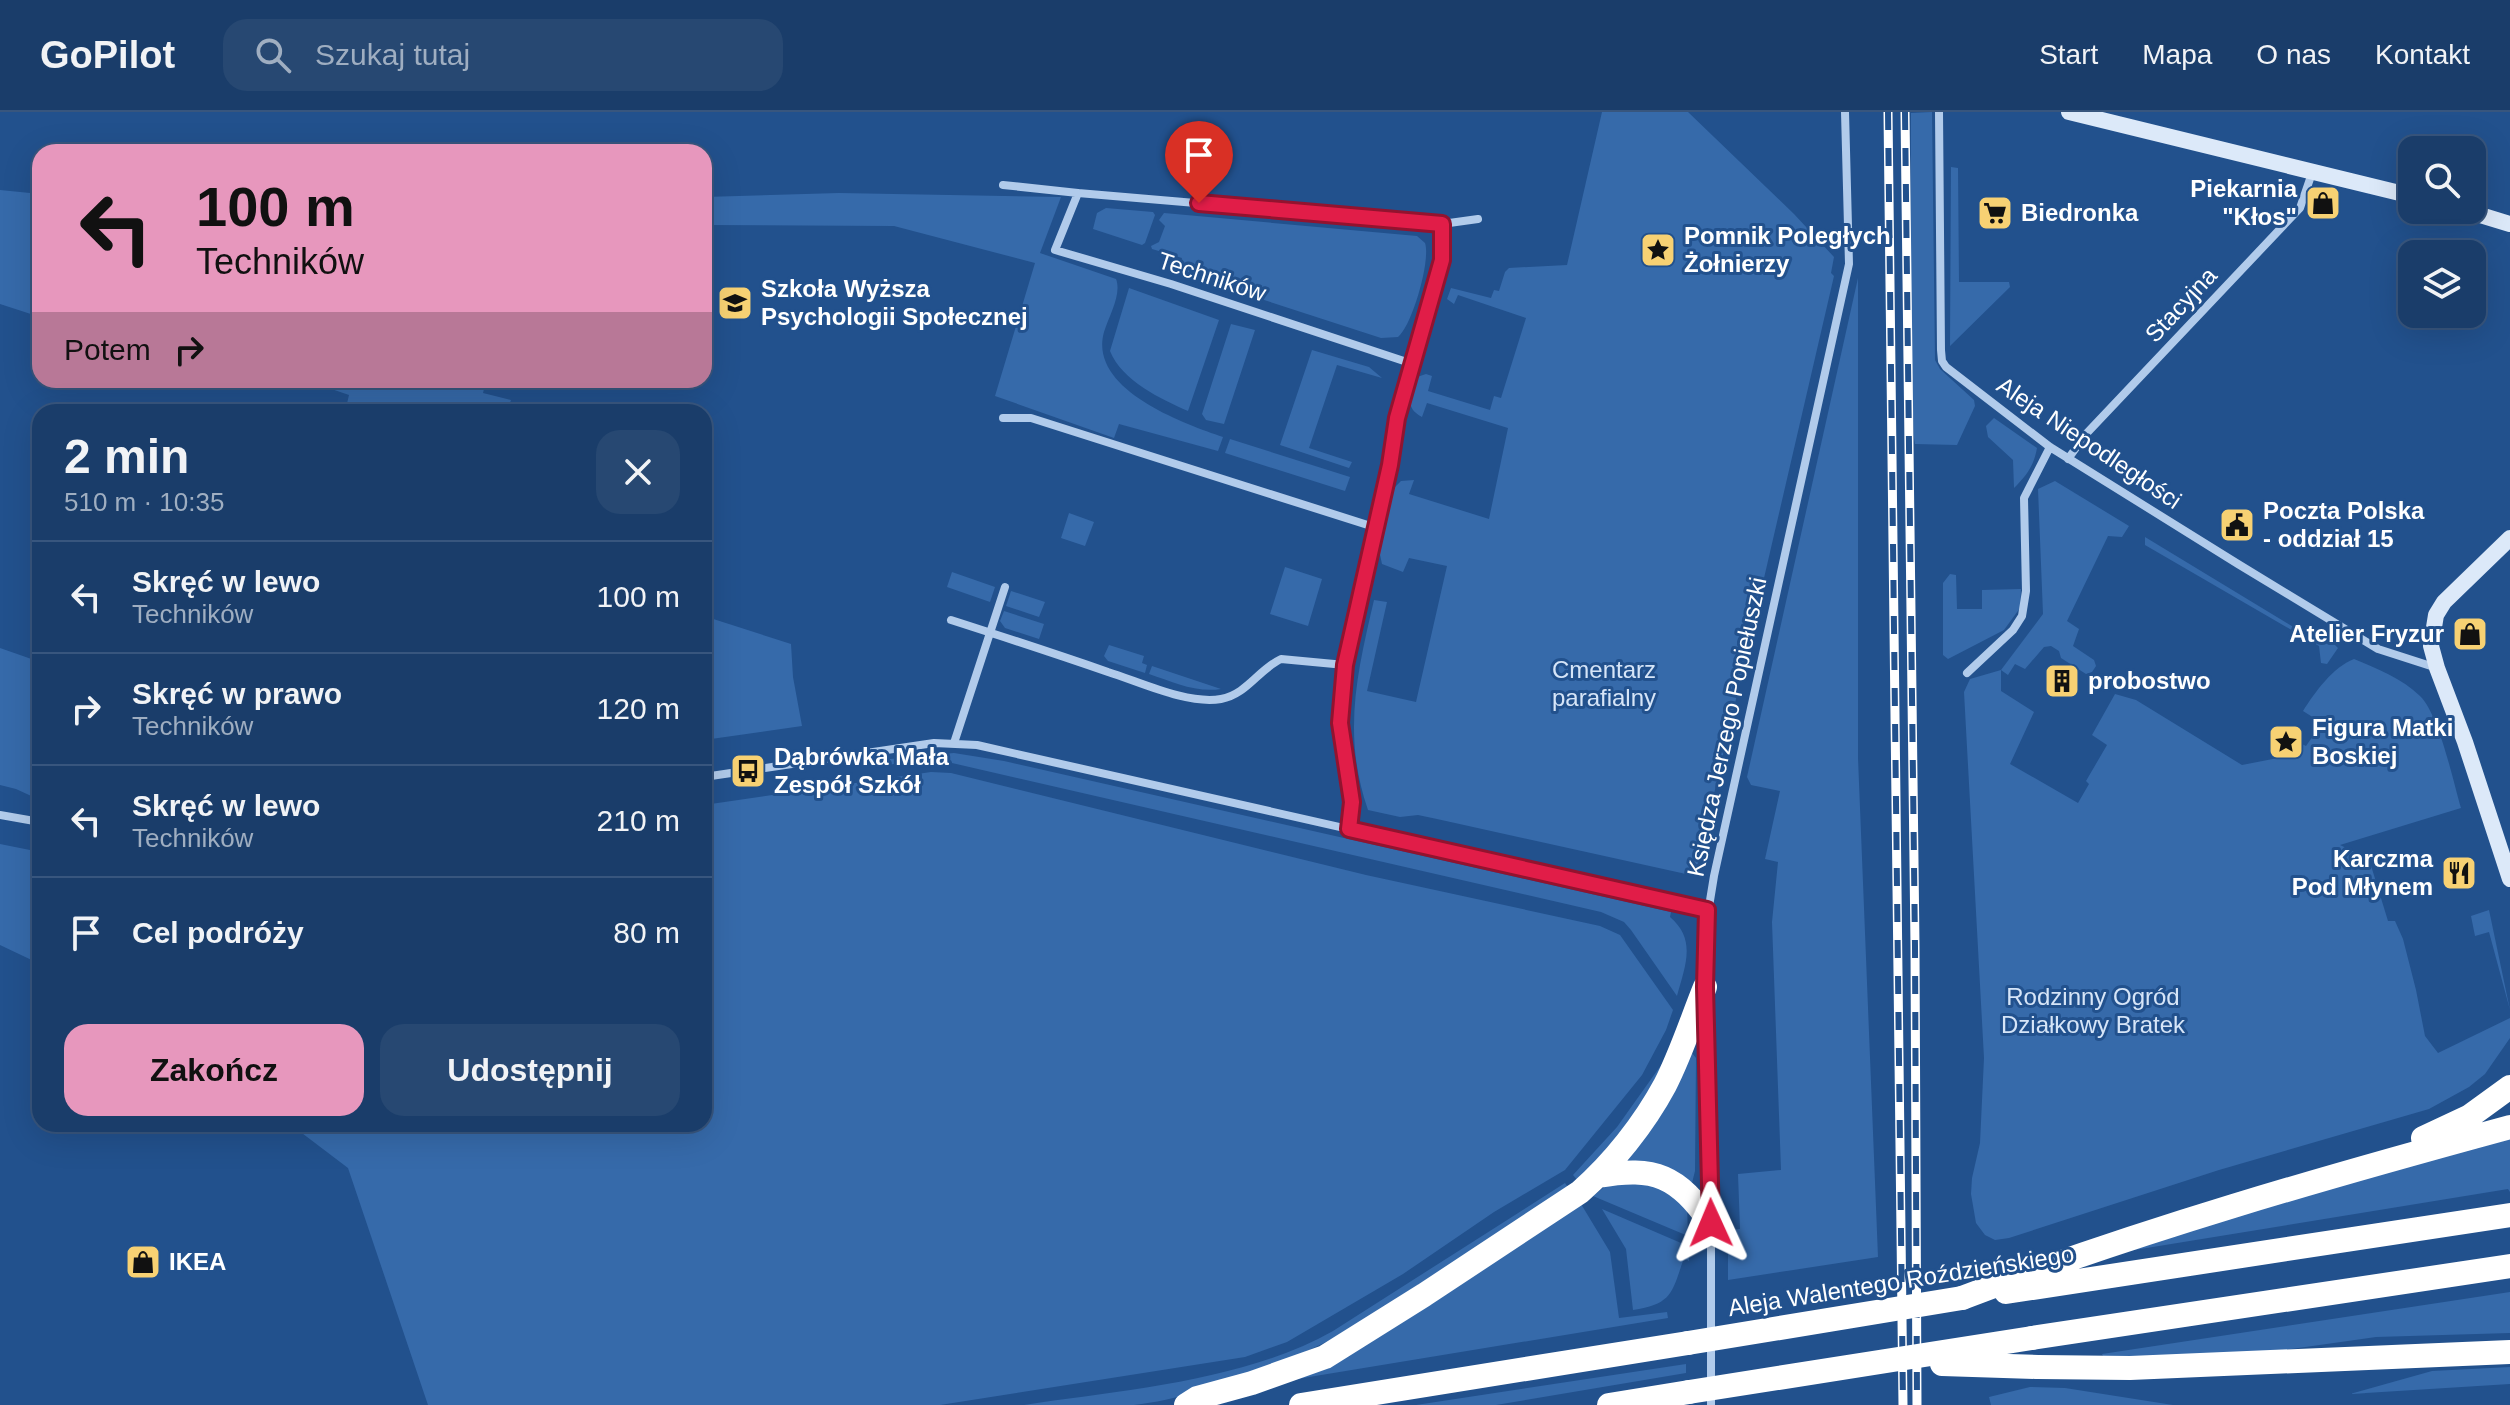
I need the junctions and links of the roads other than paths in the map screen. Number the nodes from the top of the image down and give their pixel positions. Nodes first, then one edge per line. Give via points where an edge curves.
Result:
1 (1845, 112) edge
2 (1939, 112) edge
3 (2069, 112) edge
4 (2312, 173) junction
5 (1003, 185) dead end
6 (1078, 193) junction
7 (2398, 193) edge
8 (2486, 217) edge
9 (1478, 219) dead end
10 (1442, 224) junction
11 (2510, 224) edge
12 (1413, 364) junction
13 (1003, 418) dead end
14 (2050, 447) junction
15 (2068, 459) junction
16 (1374, 527) junction
17 (2510, 538) edge
18 (1005, 587) dead end
19 (951, 620) dead end
20 (991, 633) junction
21 (1345, 665) junction
22 (2437, 668) junction
23 (1967, 673) dead end
24 (954, 743) junction
25 (712, 776) edge
26 (0, 815) edge
27 (32, 821) edge
28 (1349, 829) junction
29 (2510, 879) edge
30 (1707, 910) junction
31 (1705, 987) junction
32 (2510, 1087) edge
33 (2510, 1127) edge
34 (2367, 1166) junction
35 (1598, 1176) junction
36 (2510, 1215) edge
37 (1711, 1223) junction
38 (2510, 1266) edge
39 (2026, 1282) junction
40 (2510, 1352) edge
41 (1883, 1362) junction
42 (1186, 1405) edge
43 (1301, 1405) edge
44 (1609, 1405) edge
45 (1711, 1405) edge

1 - 30 street, Księdza Jerzego Popiełuszki via 1849,264
2 - 14 street, Aleja Niepodległości via 1942,361
3 - 4 street
4 - 7 street
4 - 15 street, Stacyjna via 2300,208
5 - 6 street
6 - 10 street
6 - 12 street, Techników via 1055,250
8 - 11 street
9 - 10 street
10 - 12 street via 1442,260
12 - 16 street
13 - 16 street via 1031,418
14 - 15 street, Aleja Niepodległości
14 - 23 street via 2024,498 2022,616
15 - 22 street, Aleja Niepodległości via 2378,649
16 - 21 street
17 - 22 street via 2436,615 2431,646
18 - 20 street
19 - 20 street
20 - 21 street via 1206,700 1247,688 1281,659
20 - 24 street
21 - 28 street via 1340,723 1352,802
22 - 29 street
24 - 25 street
24 - 28 street
26 - 27 street
28 - 30 street
30 - 31 street, Księdza Jerzego Popiełuszki
31 - 35 highway via 1665,1085
31 - 37 street, Księdza Jerzego Popiełuszki
32 - 34 highway via 2470,1116
33 - 34 highway
34 - 39 highway via 2171,1226
35 - 37 highway via 1652,1173 1693,1198
35 - 42 highway via 1532,1225 1325,1357
36 - 39 highway, Aleja Walentego Roździeńskiego
37 - 45 street, Księdza Jerzego Popiełuszki
38 - 41 highway, bridge
39 - 43 highway, Aleja Walentego Roździeńskiego, bridge via 1962,1298
40 - 41 highway, bridge via 2145,1368
41 - 44 highway, bridge

